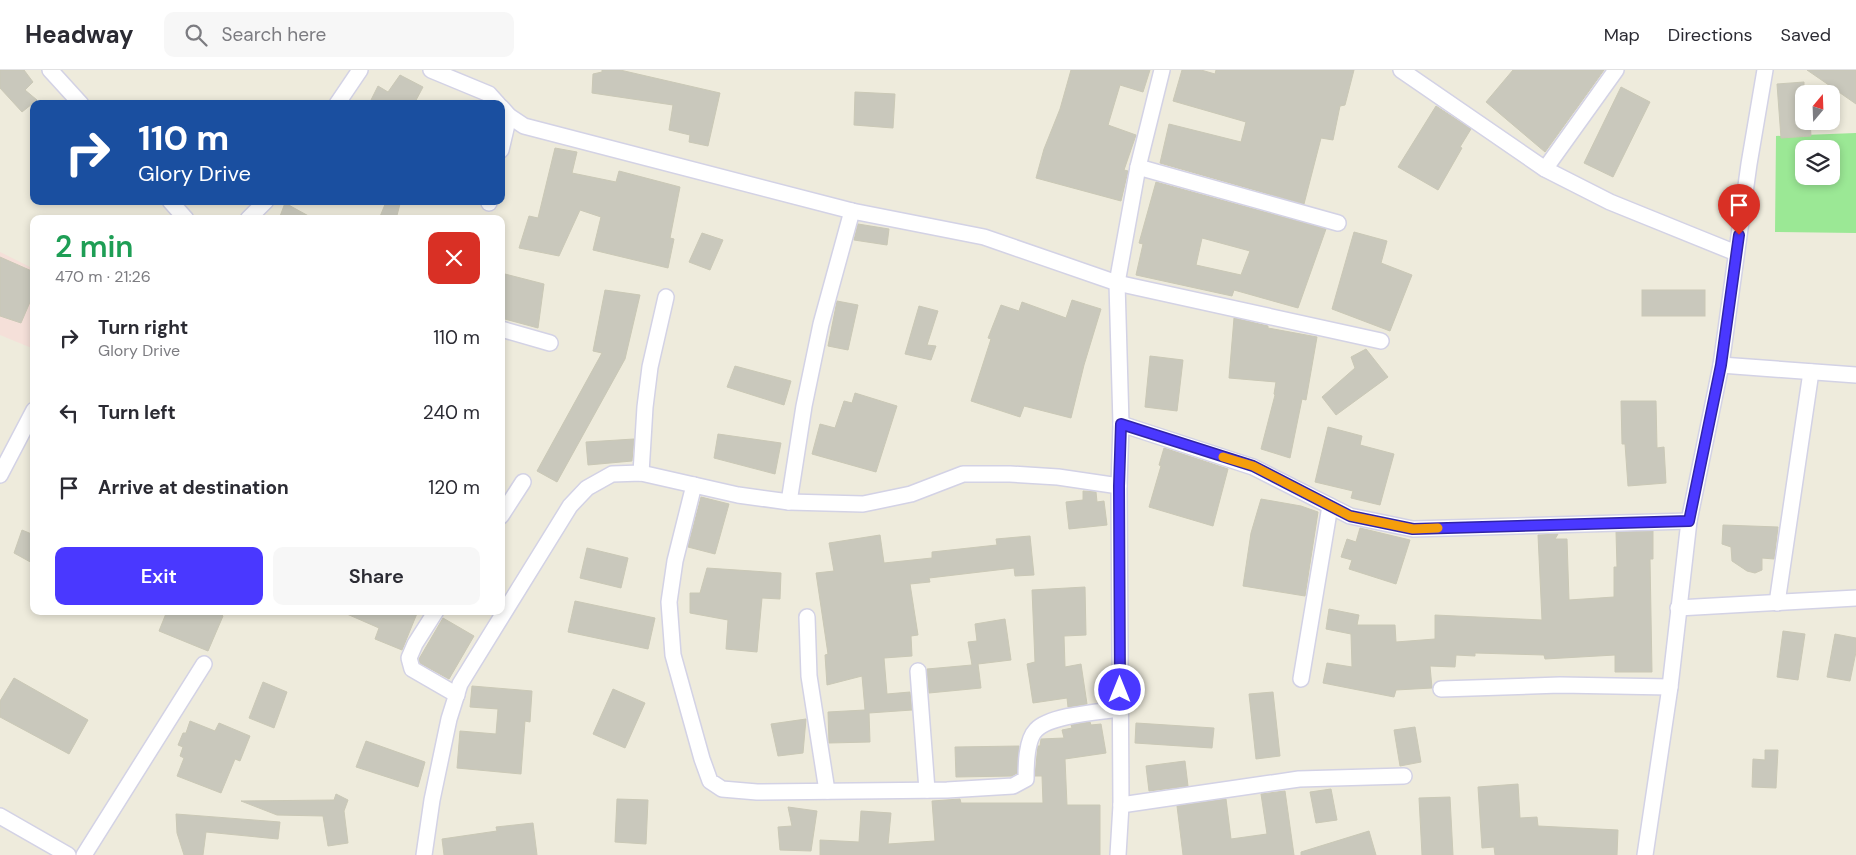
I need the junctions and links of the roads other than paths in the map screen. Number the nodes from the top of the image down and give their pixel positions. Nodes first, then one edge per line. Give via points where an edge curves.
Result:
1 (50, 70) edge
2 (360, 70) edge
3 (431, 70) edge
4 (1162, 70) edge
5 (1401, 70) edge
6 (1616, 70) edge
7 (1765, 70) edge
8 (77, 100) edge
9 (340, 100) edge
10 (495, 100) edge
11 (505, 111) edge
12 (1138, 167) junction
13 (1545, 169) junction
14 (174, 205) edge
15 (262, 205) edge
16 (852, 211) junction
17 (182, 215) edge
18 (252, 215) edge
19 (1338, 223) dead end
20 (1736, 252) junction
21 (1117, 283) junction
22 (666, 298) dead end
23 (505, 330) edge
24 (1381, 341) dead end
25 (550, 342) dead end
26 (1721, 365) junction
27 (1811, 372) junction
28 (1856, 375) edge
29 (30, 415) edge
30 (1121, 424) junction
31 (7, 445) edge
32 (641, 473) junction
33 (0, 475) edge
34 (523, 482) dead end
35 (694, 485) junction
36 (1119, 486) junction
37 (790, 502) junction
38 (1330, 506) junction
39 (505, 510) edge
40 (1689, 521) junction
41 (1856, 598) edge
42 (1777, 602) junction
43 (1678, 608) junction
44 (505, 610) edge
45 (433, 615) edge
46 (502, 615) edge
47 (807, 617) dead end
48 (204, 664) dead end
49 (918, 671) dead end
50 (1301, 679) dead end
51 (1670, 687) junction
52 (1441, 688) dead end
53 (456, 695) junction
54 (1120, 709) junction
55 (1404, 776) dead end
56 (927, 790) junction
57 (827, 791) junction
58 (1121, 805) junction
59 (0, 816) edge
60 (68, 855) edge
61 (84, 855) edge
62 (424, 855) edge
63 (1118, 855) edge
64 (1645, 855) edge

1 - 8 street
2 - 9 street
3 - 10 street via 473,86
4 - 12 street
5 - 13 street
6 - 13 street
7 - 20 street
11 - 16 street via 524,126
12 - 19 street
12 - 21 street
13 - 20 street via 1610,202
14 - 17 street
15 - 18 street
16 - 21 street via 984,237
16 - 37 street via 821,324 804,406
20 - 26 street
21 - 24 street
21 - 30 street
22 - 32 street via 650,367
23 - 25 street
26 - 27 street
26 - 40 street
27 - 28 street
27 - 42 street
29 - 31 street
30 - 36 street
30 - 38 street via 1253,466
31 - 33 street
32 - 35 street
32 - 44 street via 612,474 586,488 570,506
34 - 39 street
35 - 37 street
35 - 57 street via 675,561 669,602 673,655 710,781 722,789 757,792
36 - 37 street via 1058,477 963,474 911,494 863,504
36 - 54 street
38 - 40 street via 1350,516 1413,529
38 - 50 street
40 - 43 street
41 - 42 street
42 - 43 street
43 - 51 street
45 - 53 street via 409,658 412,669
46 - 53 street
47 - 57 street via 809,676
48 - 61 street
49 - 56 street
51 - 52 street
51 - 64 street
53 - 62 street via 432,800
54 - 56 street via 1049,720 1034,731 1027,753 1026,779 1013,786
54 - 58 street
55 - 58 street via 1299,779
56 - 57 street
58 - 63 street
59 - 60 street

